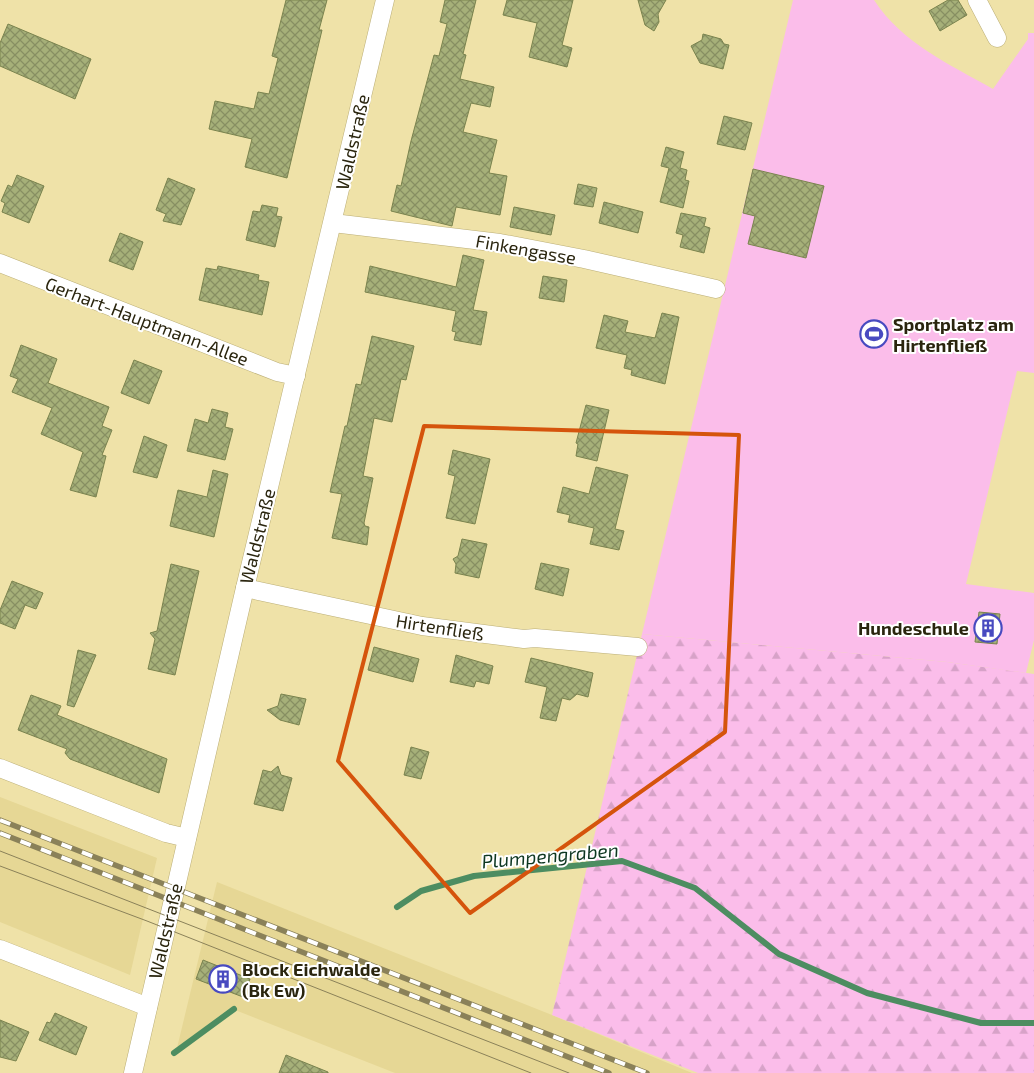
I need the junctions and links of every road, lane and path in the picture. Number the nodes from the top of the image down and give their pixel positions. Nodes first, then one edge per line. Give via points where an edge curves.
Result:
1 (385, 0) edge
2 (977, 0) edge
3 (997, 38) dead end
4 (333, 224) junction
5 (0, 264) edge
6 (716, 289) dead end
7 (296, 376) junction
8 (244, 588) junction
9 (638, 646) dead end
10 (0, 768) edge
11 (187, 838) junction
12 (0, 948) edge
13 (148, 1006) junction
14 (133, 1073) edge

1 - 4 street, Waldstraße
2 - 3 street
4 - 6 street, Finkengasse via 500,243 584,258
4 - 7 street, Waldstraße
5 - 7 street, Gerhart-Hauptmann-Allee via 277,372
7 - 8 street, Waldstraße
8 - 9 street, Hirtenfließ via 431,627 524,639
8 - 11 street, Waldstraße
10 - 11 street via 166,833
11 - 13 street, Waldstraße
12 - 13 street
13 - 14 street, Waldstraße

